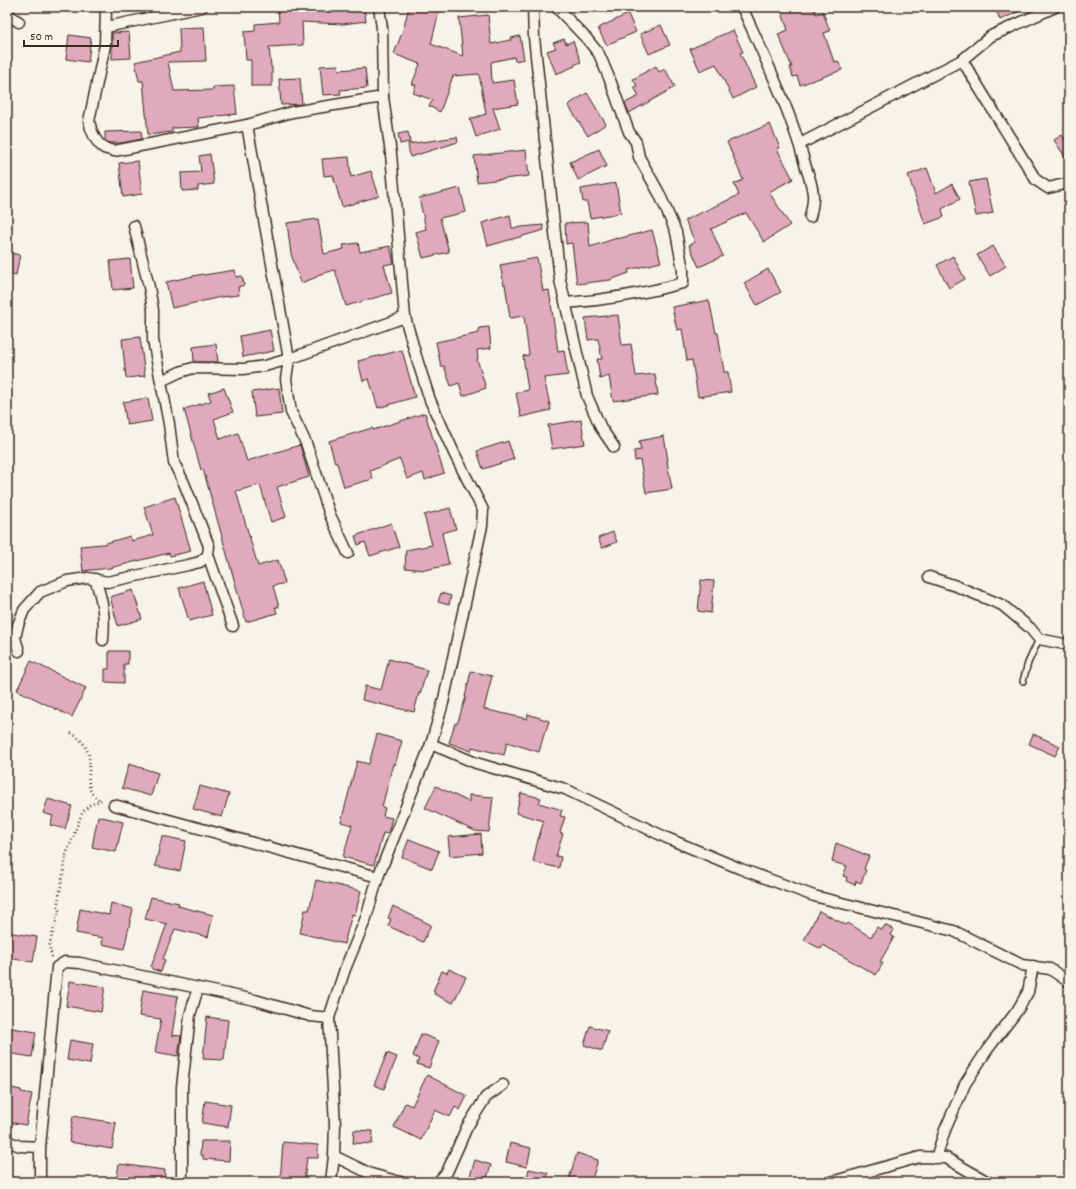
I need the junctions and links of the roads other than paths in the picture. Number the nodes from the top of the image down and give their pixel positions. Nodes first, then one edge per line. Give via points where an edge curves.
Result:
1 (106, 7) edge
2 (202, 7) edge
3 (380, 7) edge
4 (533, 7) edge
5 (556, 7) edge
6 (742, 7) edge
7 (1055, 7) edge
8 (7, 14) edge
9 (20, 22) dead end
10 (106, 27) junction
11 (962, 60) junction
12 (383, 97) junction
13 (247, 125) junction
14 (800, 144) junction
15 (1069, 183) edge
16 (810, 217) dead end
17 (134, 226) dead end
18 (566, 303) junction
19 (405, 317) junction
20 (289, 359) junction
21 (161, 381) junction
22 (614, 447) dead end
23 (348, 553) dead end
24 (208, 555) junction
25 (929, 577) dead end
26 (95, 579) junction
27 (7, 625) edge
28 (233, 626) dead end
29 (16, 631) junction
30 (1039, 639) junction
31 (103, 640) dead end
32 (1069, 645) edge
33 (19, 652) dead end
34 (1023, 681) dead end
35 (431, 744) junction
36 (114, 805) road end
37 (378, 877) junction
38 (1033, 966) junction
39 (1069, 982) edge
40 (198, 988) junction
41 (329, 1018) junction
42 (503, 1085) dead end
43 (7, 1141) edge
44 (40, 1148) junction
45 (334, 1156) junction
46 (936, 1158) junction
47 (40, 1182) edge
48 (182, 1182) edge
49 (331, 1182) edge
50 (400, 1182) edge
51 (438, 1182) edge
52 (831, 1182) edge
53 (988, 1182) edge

1 - 10 street
2 - 10 street
3 - 12 street
4 - 18 street via 550,195 560,280
5 - 18 street via 599,54 629,132 636,142 639,157 659,193 676,232 683,270 683,283 652,292
6 - 14 street
7 - 11 street via 991,36
8 - 9 street
10 - 13 street via 105,45 90,122 91,130 104,148 114,151
11 - 14 street
11 - 15 street via 1036,180 1048,188
12 - 13 street via 292,112
12 - 19 street via 391,154
13 - 20 street
14 - 16 street via 811,182 813,199
17 - 21 street via 149,287 153,310 153,340
18 - 22 street via 587,396 601,428
19 - 20 street
19 - 35 street via 430,400 482,510 482,526 443,703
20 - 21 street via 243,369 193,368
20 - 23 street via 286,379 291,412 306,443 330,515
21 - 24 street via 174,463 209,546
24 - 26 street via 200,562 108,582
24 - 28 street
25 - 30 street via 1002,604
26 - 29 street via 67,582 40,592 24,610
26 - 31 street via 105,618
27 - 29 street
29 - 33 street
30 - 32 street
30 - 34 lane
35 - 37 street
35 - 38 street via 476,763 565,789 667,838 814,896 954,931 1022,964
36 - 37 street
37 - 41 street via 366,918
38 - 39 street via 1050,969
38 - 46 street via 1028,992 965,1084
40 - 41 street via 255,1000 310,1016
40 - 44 street via 80,963 65,962 57,967
40 - 48 street via 190,1015 182,1087
41 - 45 street via 335,1125
42 - 51 street via 486,1097 467,1128 447,1172
43 - 44 street via 20,1146
44 - 47 street
45 - 49 street
45 - 50 street via 371,1174
46 - 52 street via 920,1157
46 - 53 street via 946,1158

